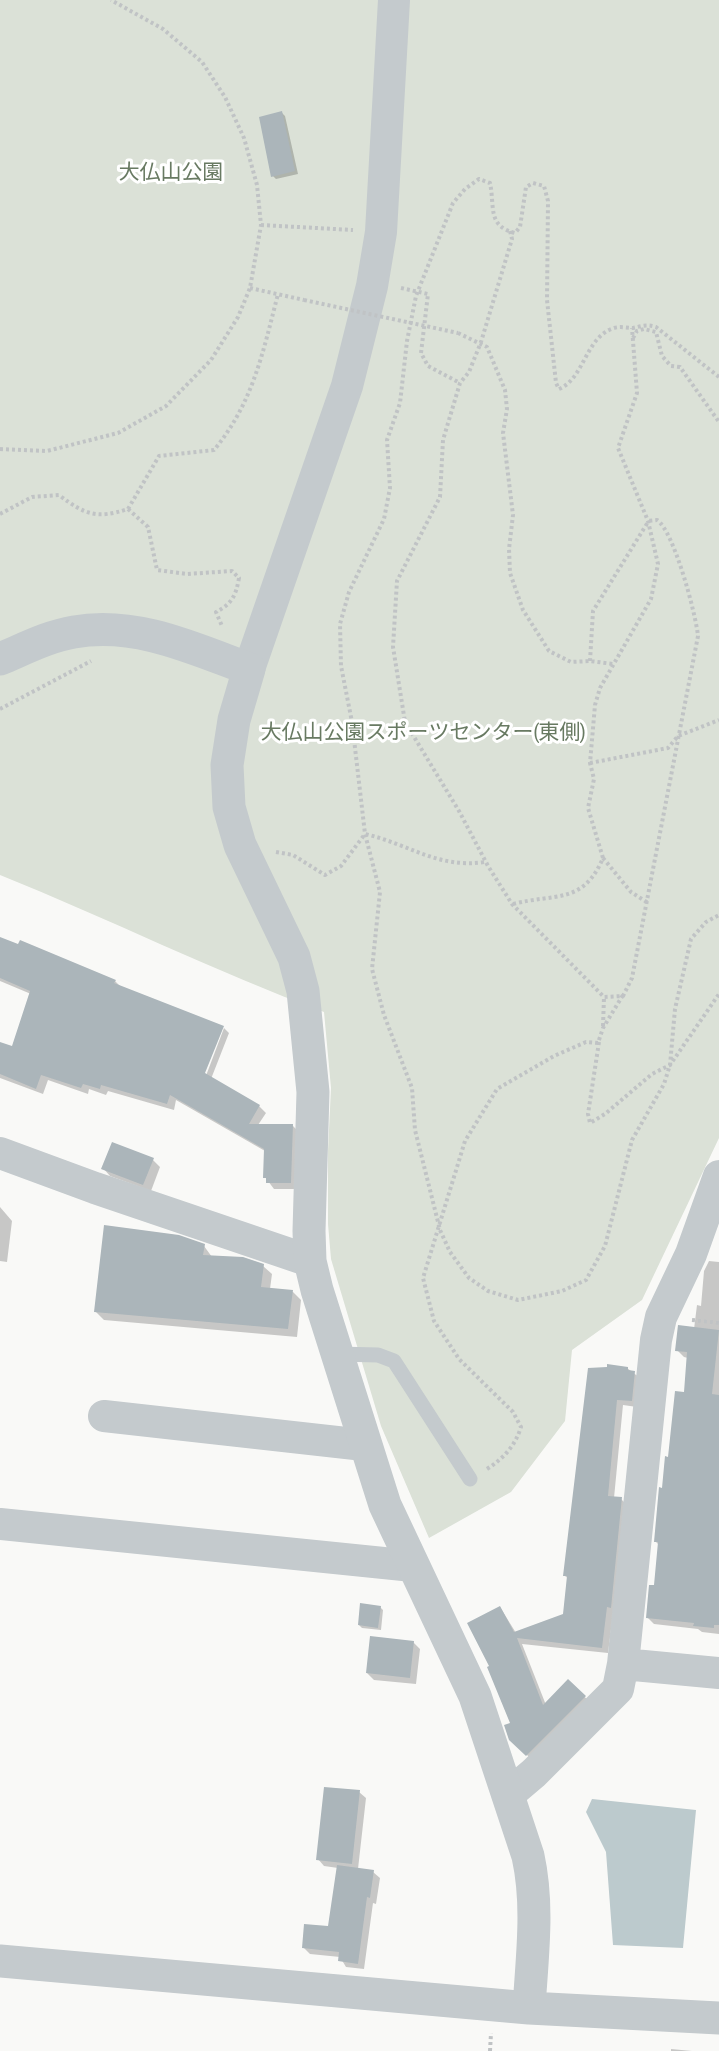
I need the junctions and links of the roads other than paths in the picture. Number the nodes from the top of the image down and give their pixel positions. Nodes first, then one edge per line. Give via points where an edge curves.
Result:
1 (394, 0) edge
2 (0, 659) edge
3 (235, 664) junction
4 (0, 1153) edge
5 (719, 1176) edge
6 (310, 1261) junction
7 (337, 1354) junction
8 (104, 1416) dead end
9 (364, 1445) junction
10 (470, 1479) road end
11 (0, 1524) edge
12 (413, 1566) junction
13 (623, 1664) junction
14 (719, 1673) edge
15 (508, 1795) junction
16 (0, 1960) edge
17 (529, 2008) junction
18 (719, 2018) edge

1 - 3 street via 381,232 370,296 347,386
2 - 3 street via 72,632 103,629 158,636
3 - 6 street via 234,720 227,765 229,807 240,845 294,957 303,991 313,1092
4 - 6 street
5 - 13 street via 691,1254 661,1317 656,1340
6 - 7 street
7 - 9 street
7 - 10 lane via 378,1355 394,1361
8 - 9 street
9 - 12 street
11 - 12 street
12 - 15 street via 461,1662
13 - 14 street
13 - 15 street via 618,1689
15 - 17 street via 528,1856 534,1896
16 - 17 street
17 - 18 street

